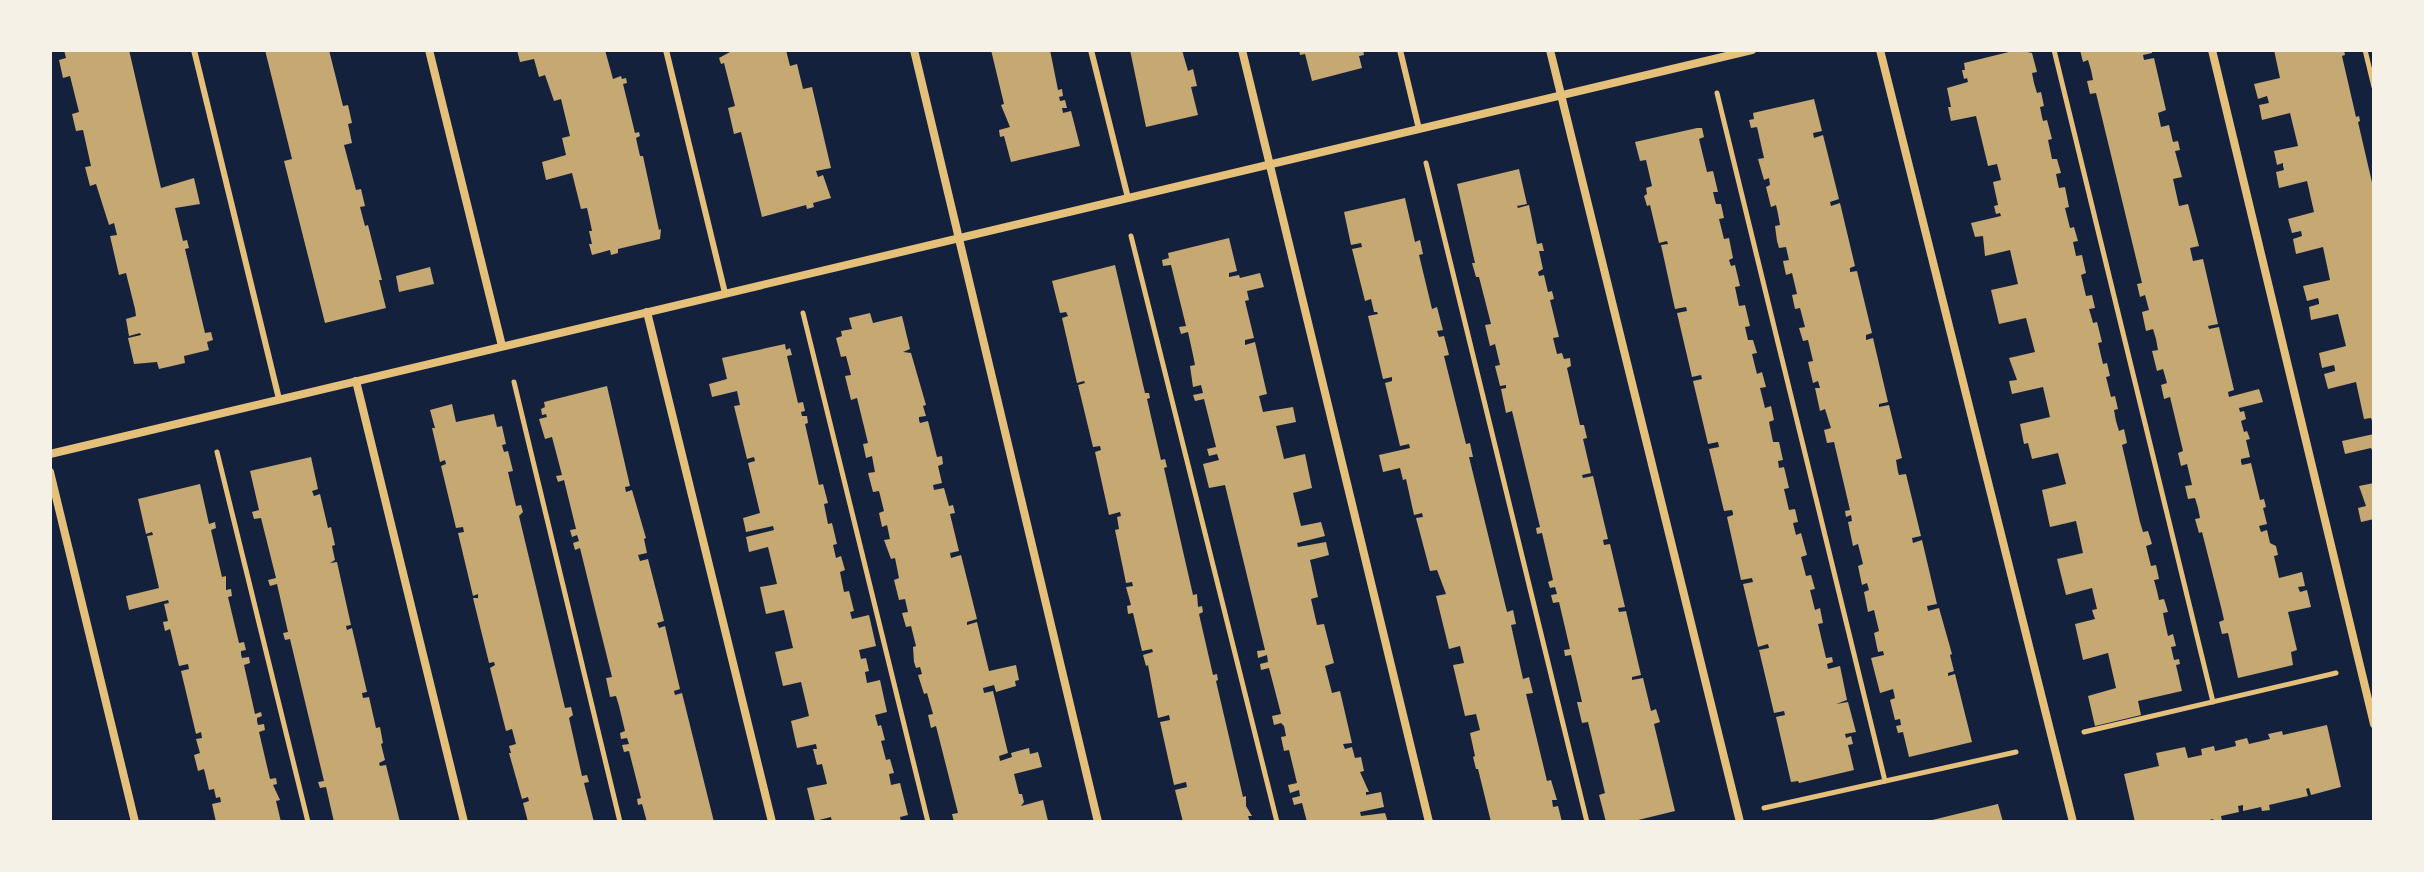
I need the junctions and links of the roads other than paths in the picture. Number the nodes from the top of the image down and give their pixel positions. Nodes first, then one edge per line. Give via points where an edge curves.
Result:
1 (194, 50) edge
2 (429, 50) edge
3 (666, 50) edge
4 (914, 50) edge
5 (1091, 50) edge
6 (1242, 50) edge
7 (1400, 50) edge
8 (1550, 50) edge
9 (1708, 50) edge
10 (1752, 50) edge
11 (1880, 50) edge
12 (2212, 50) edge
13 (1710, 60) junction
14 (1561, 95) junction
15 (1419, 129) junction
16 (1269, 164) junction
17 (1128, 198) junction
18 (959, 238) junction
19 (725, 293) junction
20 (647, 312) junction
21 (502, 346) junction
22 (356, 381) junction
23 (279, 399) junction
24 (50, 454) edge
25 (50, 472) edge
26 (2374, 724) edge
27 (135, 822) edge
28 (464, 822) edge
29 (772, 822) edge
30 (1098, 822) edge
31 (1429, 822) edge
32 (1740, 822) edge
33 (2073, 822) edge

1 - 23 lane
2 - 21 street
3 - 19 lane
4 - 18 street
5 - 17 lane
6 - 16 street
7 - 15 lane
8 - 14 street
9 - 13 lane
10 - 13 street
11 - 33 street
12 - 26 street
13 - 14 street
14 - 15 street
14 - 32 street
15 - 16 street
16 - 17 street
16 - 31 street
17 - 18 street
18 - 19 street
18 - 30 street
19 - 20 street
20 - 21 street
20 - 29 street
21 - 22 street
22 - 23 street
22 - 28 street
23 - 24 street
25 - 27 street

